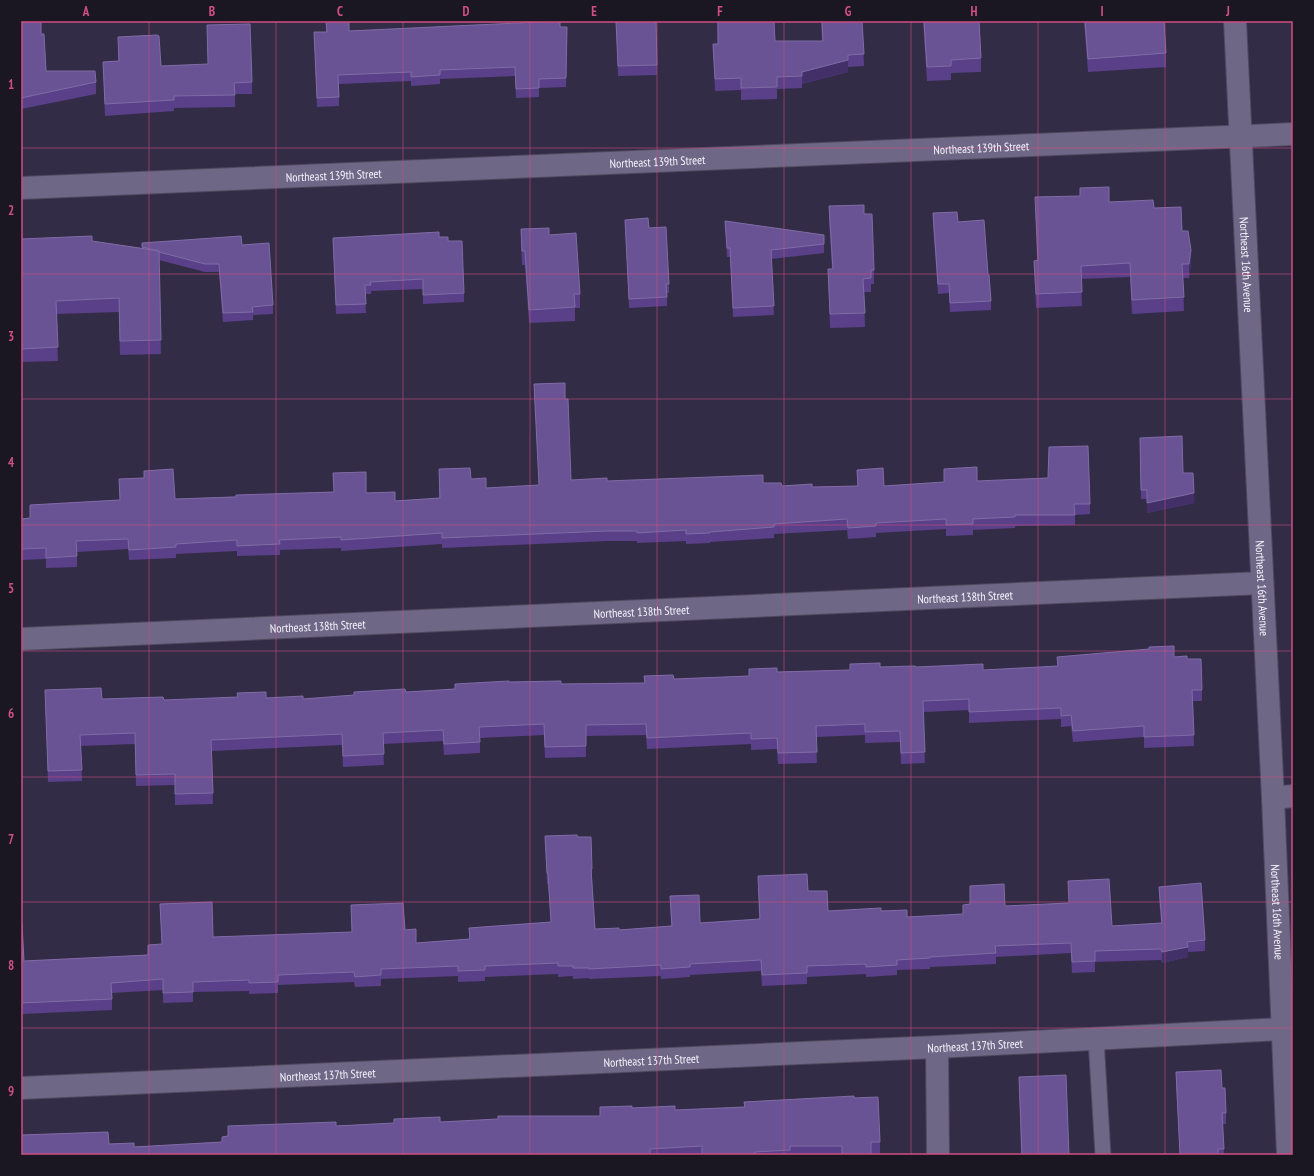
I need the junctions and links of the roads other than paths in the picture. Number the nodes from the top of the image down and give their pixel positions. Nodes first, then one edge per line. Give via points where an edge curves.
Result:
1 (1235, 21) edge
2 (1293, 134) edge
3 (1240, 136) junction
4 (21, 188) edge
5 (1262, 583) junction
6 (21, 639) edge
7 (1283, 797) edge
8 (1282, 1029) junction
9 (1096, 1039) junction
10 (937, 1047) junction
11 (21, 1088) edge
12 (938, 1155) edge
13 (1103, 1155) edge
14 (1288, 1155) edge

1 - 3 street, Northeast 16th Avenue
2 - 3 street, Northeast 139th Street
3 - 4 street, Northeast 139th Street
3 - 5 street, Northeast 16th Avenue
5 - 6 street, Northeast 138th Street
5 - 7 street, Northeast 16th Avenue
7 - 8 street, Northeast 16th Avenue
8 - 9 street, Northeast 137th Street
8 - 14 street, Northeast 16th Avenue
9 - 10 street, Northeast 137th Street
9 - 13 lane
10 - 11 street, Northeast 137th Street
10 - 12 street

